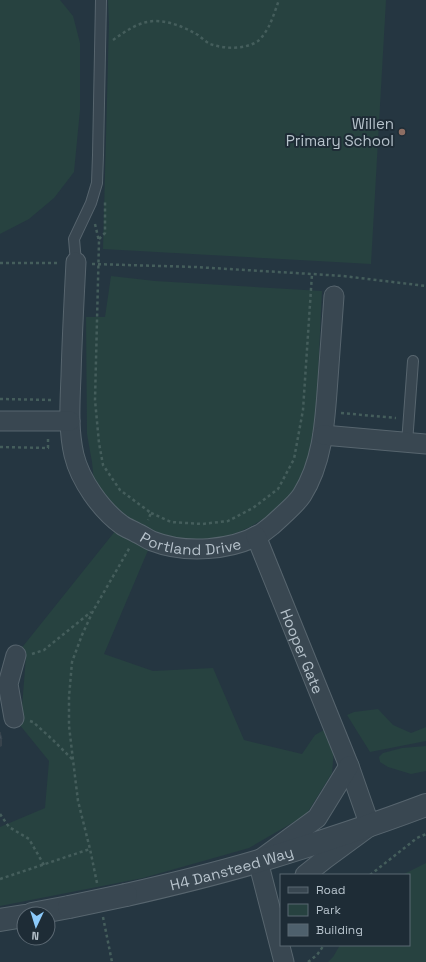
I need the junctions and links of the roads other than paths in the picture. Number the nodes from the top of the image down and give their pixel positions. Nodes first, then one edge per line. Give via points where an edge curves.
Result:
1 (101, 0) edge
2 (76, 262) joint
3 (334, 296) dead end
4 (413, 361) dead end
5 (0, 421) edge
6 (70, 421) junction
7 (323, 435) junction
8 (407, 443) junction
9 (426, 444) edge
10 (256, 536) junction
11 (16, 655) road end
12 (4, 684) edge
13 (14, 718) road end
14 (349, 766) junction
15 (426, 806) edge
16 (370, 826) junction
17 (258, 861) junction
18 (306, 874) edge
19 (56, 909) edge
20 (277, 911) edge
21 (16, 917) edge
22 (0, 920) edge
23 (280, 933) edge
24 (282, 946) edge
25 (284, 962) edge

1 - 2 lane via 96,183 91,203 74,239
2 - 6 street, Portland Drive
3 - 7 street, Portland Drive
4 - 8 lane
5 - 6 street
6 - 10 street, Portland Drive via 74,456 87,486 112,517 123,526 152,541 168,546 196,549 224,547
7 - 8 street
7 - 10 street, Portland Drive via 316,466 302,495 272,526
8 - 9 street
10 - 14 street, Hooper Gate
11 - 12 street
12 - 13 street
14 - 16 street, Hooper Gate
14 - 17 street via 317,818
15 - 16 street, H4 Dansteed Way
16 - 17 street, H4 Dansteed Way
16 - 18 street
17 - 19 street, H4 Dansteed Way, bridge via 186,881
17 - 20 street
20 - 23 street
21 - 22 street
24 - 25 street

